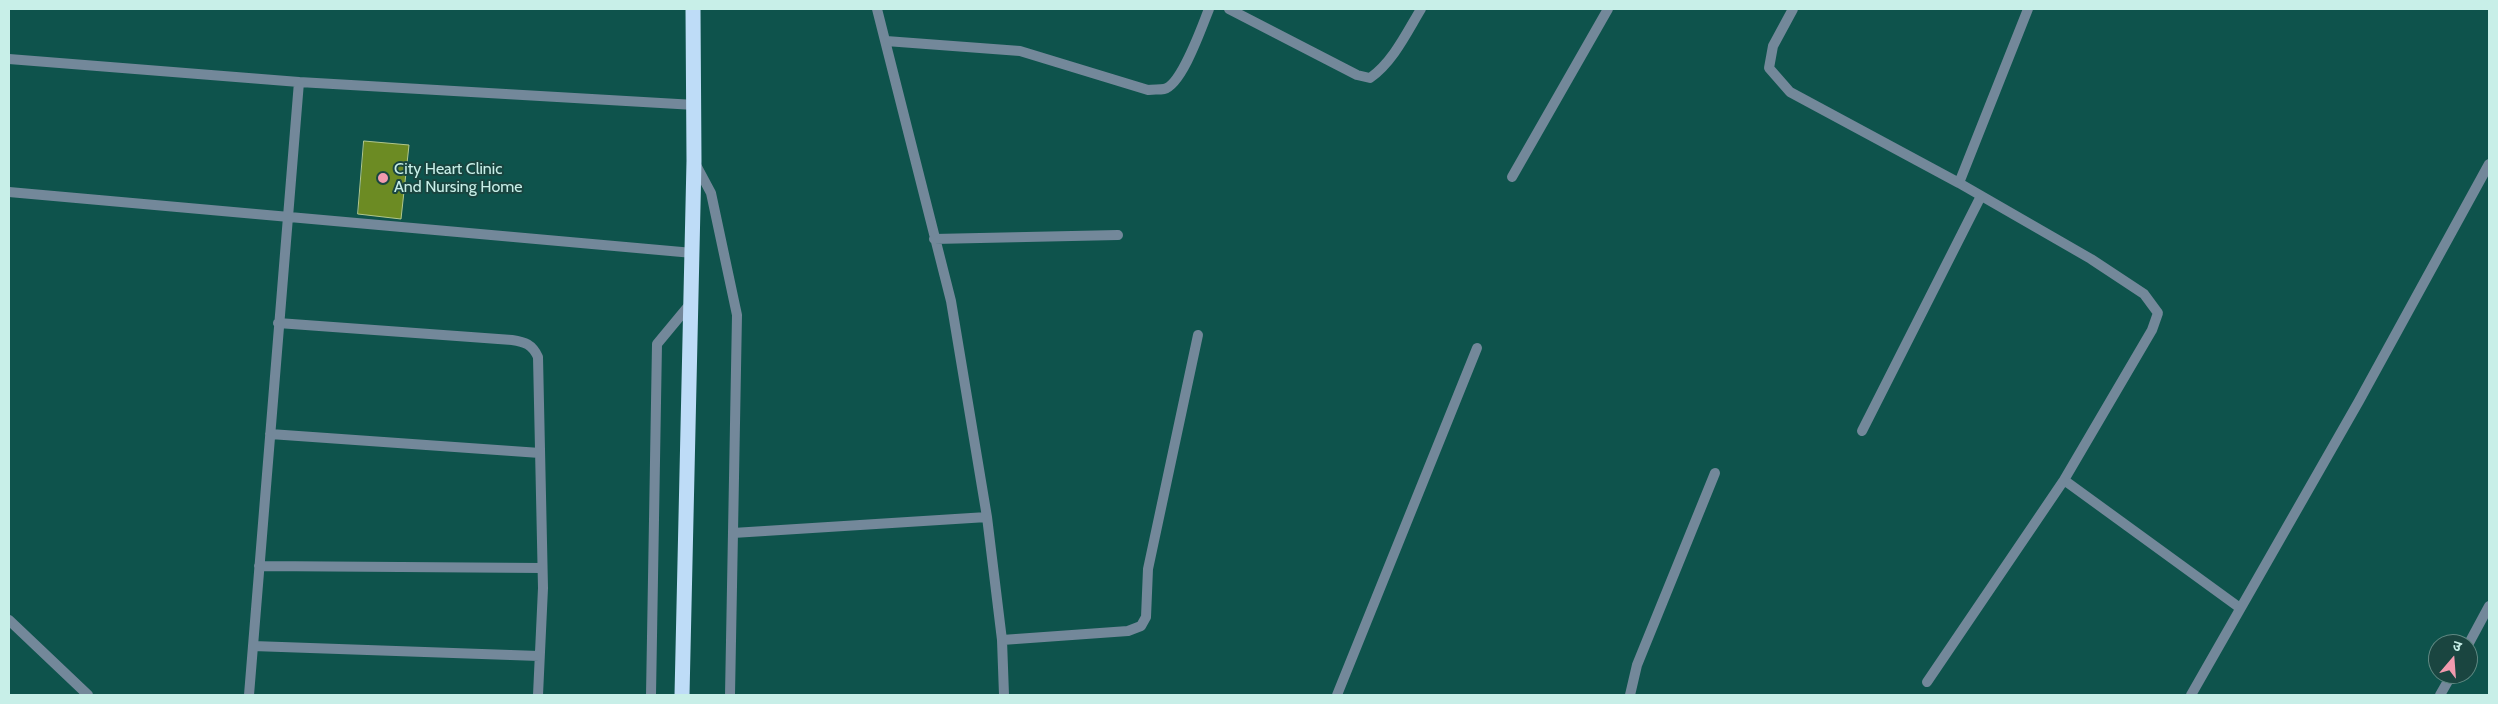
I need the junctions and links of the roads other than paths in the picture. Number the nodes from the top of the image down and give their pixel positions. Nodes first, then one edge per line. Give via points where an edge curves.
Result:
1 (693, 9) edge
2 (877, 9) edge
3 (1209, 9) edge
4 (1229, 9) edge
5 (1422, 9) edge
6 (1608, 9) edge
7 (1793, 9) edge
8 (2028, 9) edge
9 (886, 41) junction
10 (9, 59) edge
11 (299, 82) junction
12 (695, 105) junction
13 (694, 161) junction
14 (2489, 164) edge
15 (1512, 177) dead end
16 (1959, 183) junction
17 (9, 192) edge
18 (1980, 196) junction
19 (287, 216) junction
20 (1118, 234) dead end
21 (934, 239) junction
22 (692, 253) junction
23 (692, 302) junction
24 (278, 323) junction
25 (1198, 334) dead end
26 (1477, 348) dead end
27 (1862, 431) dead end
28 (270, 434) junction
29 (540, 453) junction
30 (1716, 473) dead end
31 (2064, 480) junction
32 (987, 517) junction
33 (733, 533) junction
34 (259, 566) junction
35 (542, 568) junction
36 (2489, 606) edge
37 (2240, 608) junction
38 (9, 620) edge
39 (2474, 634) edge
40 (1002, 640) junction
41 (253, 646) junction
42 (539, 656) junction
43 (1927, 682) dead end
44 (2446, 684) edge
45 (88, 695) edge
46 (249, 695) edge
47 (538, 695) edge
48 (651, 695) edge
49 (682, 695) edge
50 (730, 695) edge
51 (1004, 695) edge
52 (1337, 695) edge
53 (1630, 695) edge
54 (2191, 695) edge
55 (2440, 695) edge

1 - 12 highway
2 - 9 street
3 - 9 street via 1189,58 1165,89 1148,90 1020,51
4 - 5 street via 1357,75 1370,78 1396,51
6 - 15 street
7 - 16 street via 1772,53 1769,68 1777,79 1790,92
8 - 16 street
9 - 21 street
10 - 11 street
11 - 12 street
11 - 19 street
12 - 13 highway
13 - 22 highway
13 - 33 street via 711,193 737,315
14 - 37 street
16 - 18 street
17 - 19 street
18 - 27 street
18 - 31 street via 2144,294 2158,313 2152,330
19 - 22 street
19 - 24 street
20 - 21 street
21 - 32 street via 951,301
22 - 23 highway
23 - 48 street via 657,344
23 - 49 highway
24 - 28 street
24 - 29 street via 527,342 538,356
25 - 40 street via 1148,569 1146,617 1141,626 1128,631
26 - 52 street
28 - 29 street
28 - 34 street
29 - 35 street
30 - 53 street via 1637,665
31 - 37 street
31 - 43 street
32 - 33 street
32 - 40 street
33 - 50 street
34 - 35 street
34 - 41 street
35 - 42 street
36 - 39 street
37 - 54 street
38 - 45 street
40 - 51 street
41 - 42 street
41 - 46 street
42 - 47 street
44 - 55 street

